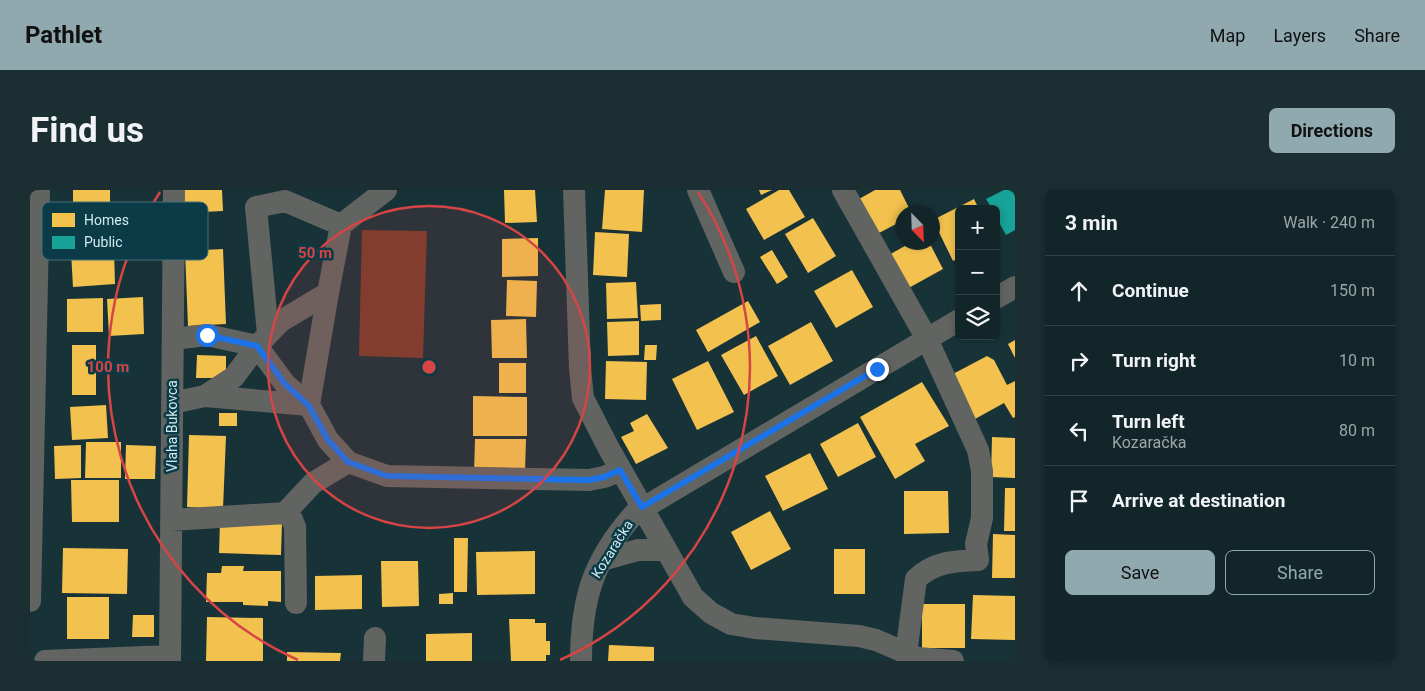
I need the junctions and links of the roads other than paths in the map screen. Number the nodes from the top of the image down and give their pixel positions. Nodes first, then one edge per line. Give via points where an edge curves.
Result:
1 (39, 190) edge
2 (386, 190) edge
3 (574, 190) edge
4 (698, 190) edge
5 (843, 190) edge
6 (341, 225) junction
7 (174, 260) edge
8 (734, 272) dead end
9 (1015, 288) edge
10 (328, 293) junction
11 (1000, 296) edge
12 (955, 322) edge
13 (173, 339) junction
14 (927, 339) junction
15 (263, 340) junction
16 (205, 396) junction
17 (172, 402) junction
18 (309, 406) junction
19 (348, 462) junction
20 (620, 470) junction
21 (642, 507) junction
22 (285, 513) junction
23 (171, 520) junction
24 (30, 549) edge
25 (665, 550) junction
26 (602, 560) junction
27 (30, 601) edge
28 (296, 604) dead end
29 (375, 638) dead end
30 (906, 654) junction
31 (170, 659) edge
32 (45, 661) edge
33 (374, 661) edge
34 (581, 661) edge
35 (953, 661) edge

1 - 24 street
2 - 6 street
3 - 20 street via 580,385 590,414
4 - 8 street
5 - 14 street
6 - 10 street
6 - 15 street via 285,201 256,208
7 - 13 street, Vlaha Bukovca
9 - 11 street
10 - 15 street via 281,321
10 - 18 street
12 - 14 street, Kozaračka
13 - 15 street via 207,335
13 - 17 street, Vlaha Bukovca
14 - 21 street, Kozaračka
14 - 30 street via 978,450 982,471 982,518 976,544 978,560 946,561 926,569 916,579
15 - 16 street via 234,377
15 - 18 street via 285,384
16 - 17 street
16 - 18 street
17 - 23 street, Vlaha Bukovca
18 - 19 street via 328,440
19 - 20 street via 387,476 589,480
19 - 22 street via 313,483
20 - 21 street
21 - 25 street
21 - 26 street, Kozaračka via 628,521
22 - 23 street
22 - 28 street via 295,527
23 - 31 street, Vlaha Bukovca
24 - 27 street
25 - 26 street via 638,550
25 - 30 street via 693,596 711,613 731,624 859,636
26 - 34 street, Kozaračka via 582,614
29 - 33 street
30 - 35 street
31 - 32 street

